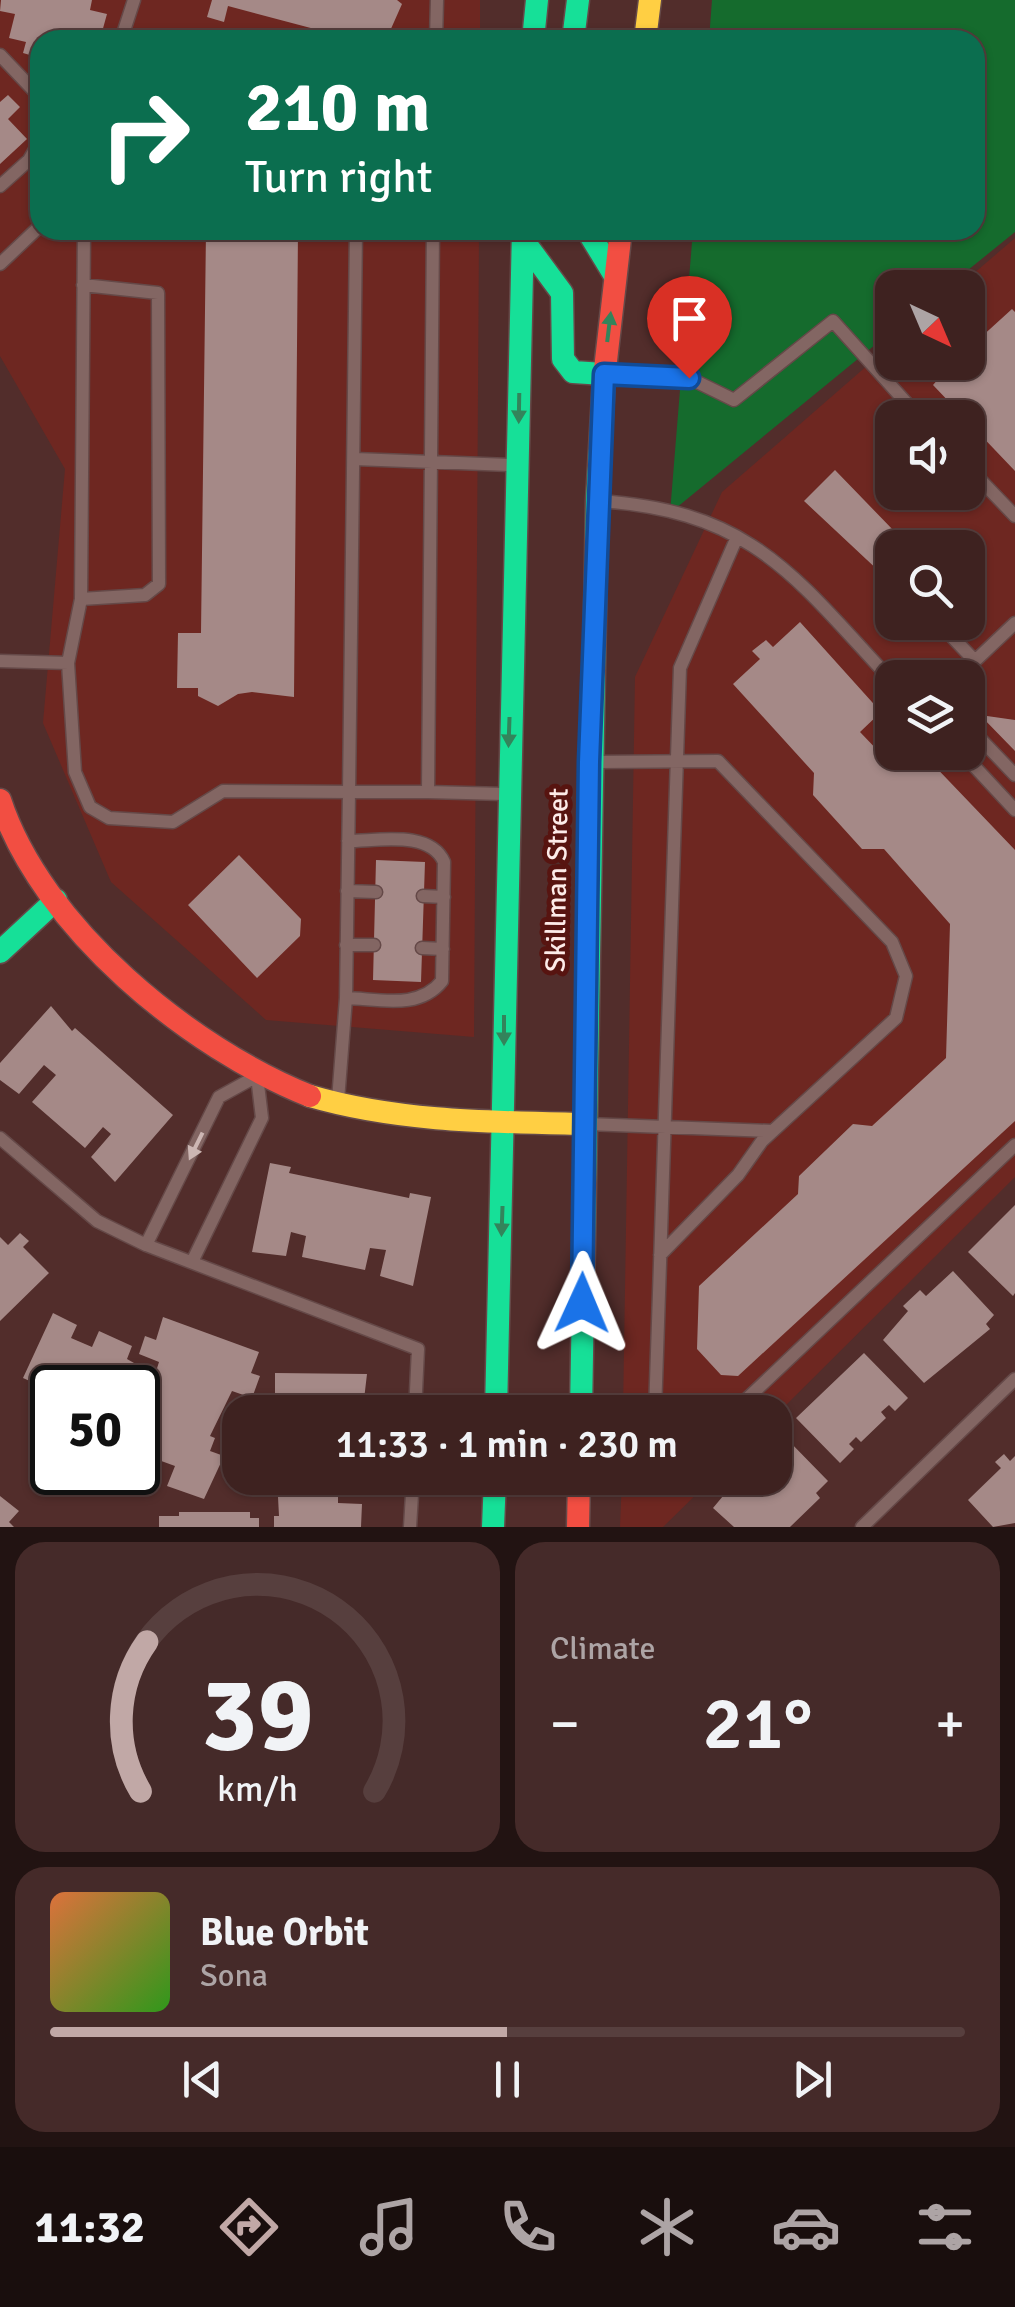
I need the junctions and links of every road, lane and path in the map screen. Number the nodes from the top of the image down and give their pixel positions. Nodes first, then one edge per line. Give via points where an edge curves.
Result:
1 (134, 0) edge
2 (437, 0) edge
3 (537, 0) edge
4 (578, 0) edge
5 (650, 0) edge
6 (124, 30) edge
7 (436, 30) edge
8 (534, 30) edge
9 (574, 30) edge
10 (646, 30) edge
11 (0, 55) edge
12 (30, 87) edge
13 (30, 158) edge
14 (0, 186) edge
15 (30, 236) edge
16 (84, 240) edge
17 (356, 240) edge
18 (432, 240) edge
19 (523, 240) edge
20 (526, 240) edge
21 (593, 240) edge
22 (620, 240) edge
23 (0, 264) edge
24 (615, 276) junction
25 (83, 285) junction
26 (604, 374) junction
27 (904, 400) edge
28 (355, 459) junction
29 (430, 464) junction
30 (518, 466) junction
31 (985, 485) edge
32 (597, 501) junction
33 (1015, 516) edge
34 (737, 537) junction
35 (81, 599) junction
36 (1015, 623) edge
37 (955, 640) edge
38 (974, 660) edge
39 (976, 660) edge
40 (0, 661) edge
41 (68, 663) junction
42 (875, 663) edge
43 (985, 744) edge
44 (675, 760) junction
45 (589, 762) junction
46 (977, 770) edge
47 (1015, 776) edge
48 (349, 792) junction
49 (428, 792) junction
50 (507, 794) junction
51 (0, 800) edge
52 (1015, 810) edge
53 (348, 841) junction
54 (347, 890) junction
55 (376, 892) dead end
56 (424, 896) dead end
57 (444, 897) junction
58 (56, 900) junction
59 (346, 944) junction
60 (374, 946) dead end
61 (422, 948) dead end
62 (443, 949) junction
63 (0, 952) edge
64 (346, 998) junction
65 (257, 1076) junction
66 (337, 1107) junction
67 (504, 1124) junction
68 (585, 1124) junction
69 (663, 1126) junction
70 (773, 1131) junction
71 (0, 1138) edge
72 (1015, 1145) edge
73 (146, 1245) junction
74 (660, 1256) junction
75 (192, 1262) junction
76 (1015, 1379) edge
77 (416, 1395) edge
78 (496, 1395) edge
79 (581, 1395) edge
80 (656, 1395) edge
81 (751, 1395) edge
82 (411, 1495) edge
83 (494, 1495) edge
84 (579, 1495) edge
85 (410, 1527) edge
86 (493, 1527) edge
87 (578, 1527) edge
88 (862, 1527) edge

1 - 6 lane
2 - 7 lane
3 - 8 main road
4 - 9 main road
5 - 10 main road
11 - 12 lane
13 - 14 lane
15 - 23 lane
16 - 25 lane
17 - 28 lane
18 - 29 lane
19 -> 30 main road, Skillman Street
20 - 26 main road via 562,293 563,359 573,372
21 - 24 main road
22 - 24 main road, Skillman Street
26 -> 24 main road, Skillman Street
25 - 35 lane
25 - 35 lane via 158,293 159,584 145,595
26 - 27 lane via 689,378 734,400 833,320
26 - 32 main road, Skillman Street
28 - 29 lane
28 - 48 lane
29 - 30 lane
29 - 49 lane
30 -> 50 main road, Skillman Street
31 - 33 lane
32 - 34 lane via 666,508
32 - 45 main road, Skillman Street
34 - 42 lane via 779,561
34 - 44 lane via 680,668
35 - 41 lane
36 - 39 lane
37 - 38 lane
40 - 41 lane
41 - 48 lane via 75,772 90,807 109,818 173,822 223,791
43 - 47 lane
44 - 45 lane
44 - 69 lane
44 - 70 lane via 718,761 892,942 906,976 896,1018
45 - 68 main road, Skillman Street
46 - 52 lane
48 - 49 lane
48 - 53 lane
49 - 50 lane
50 -> 67 main road, Skillman Street
51 - 58 main road via 20,849
53 - 54 lane
53 - 57 lane via 438,848
54 - 55 lane
54 - 59 lane
56 - 57 lane
57 - 62 lane
58 - 63 main road
58 - 65 main road via 170,1019
59 - 60 lane
59 - 64 lane
61 - 62 lane
62 - 64 lane via 442,981 430,996
64 - 66 lane
65 - 66 main road
65 -> 73 lane via 220,1097
65 - 75 lane via 262,1118
66 - 67 main road via 414,1120
67 - 68 main road
67 -> 78 main road, Skillman Street
68 - 69 lane
68 - 79 main road, Skillman Street
69 - 70 lane
69 - 74 lane
70 - 74 lane
71 - 73 lane via 96,1222
72 - 81 lane
73 - 75 lane
74 - 80 lane
75 - 77 lane via 418,1349
76 - 88 lane
82 - 85 lane
83 - 86 main road
84 - 87 main road

